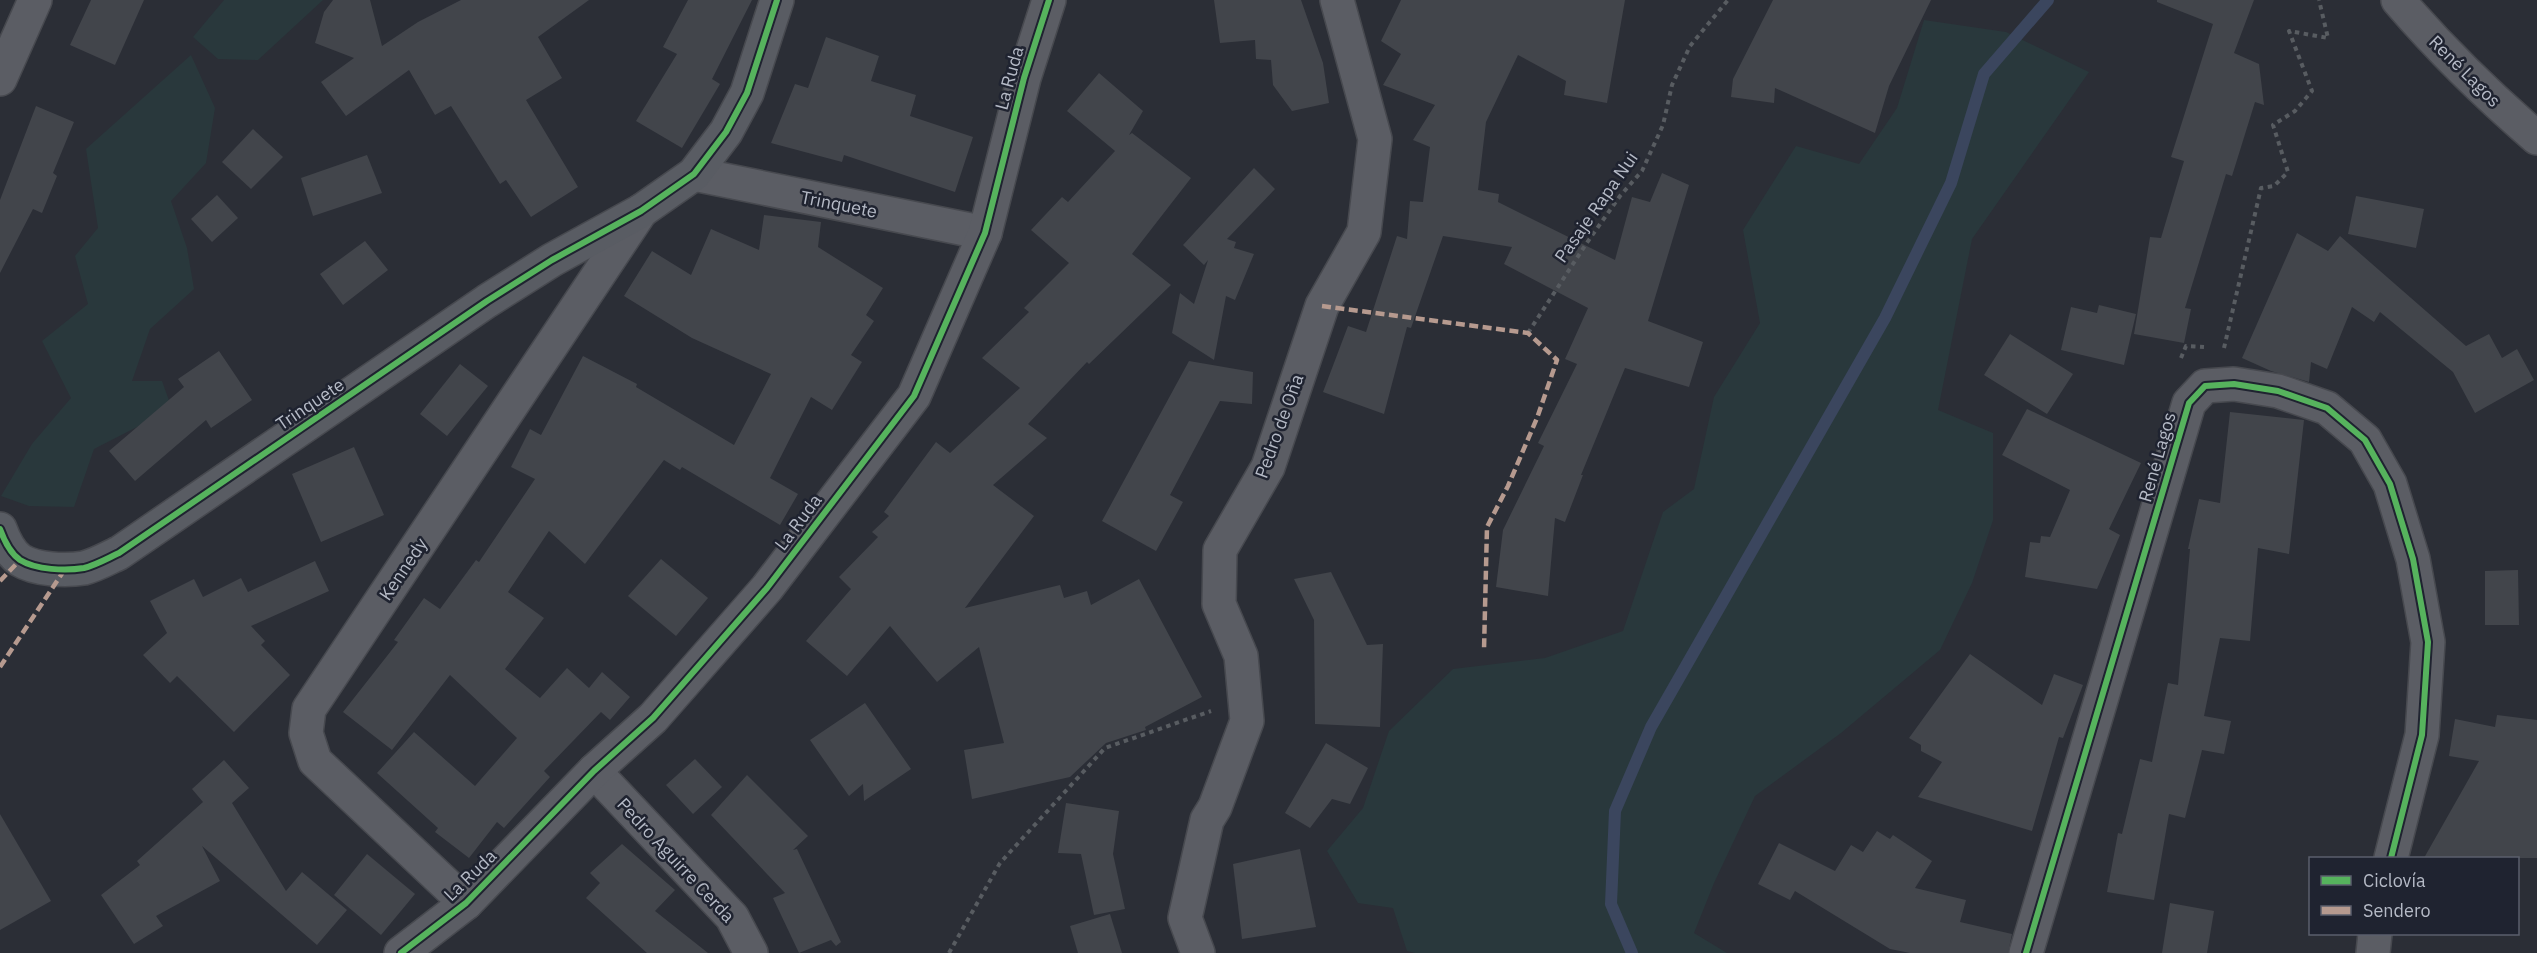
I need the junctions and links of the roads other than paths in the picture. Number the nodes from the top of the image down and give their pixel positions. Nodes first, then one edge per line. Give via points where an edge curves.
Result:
1 (35, 0) edge
2 (777, 0) edge
3 (1049, 0) edge
4 (1337, 0) edge
5 (2398, 0) edge
6 (0, 79) edge
7 (2537, 138) edge
8 (694, 174) junction
9 (641, 211) junction
10 (985, 233) junction
11 (0, 529) edge
12 (594, 771) junction
13 (2391, 857) edge
14 (466, 903) junction
15 (2375, 935) edge
16 (401, 953) edge
17 (751, 953) edge
18 (1198, 953) edge
19 (2026, 953) edge
20 (2373, 953) edge

1 - 6 street
2 - 8 street, Trinquete via 747,93 726,132
3 - 10 street, La Ruda via 1023,78
4 - 18 street, Pedro de Oña via 1375,139 1364,232 1322,306 1268,466 1220,550 1219,604 1241,656 1247,721 1207,820 1185,918
5 - 7 street, René Lagos via 2485,94
8 - 9 street, Trinquete
8 - 10 street, Trinquete
9 - 11 street, Trinquete via 487,301 119,553 86,567 37,566 20,560
9 - 14 street, Kennedy via 309,709 306,733 315,761
10 - 12 street, La Ruda via 914,396 766,588 653,718
12 - 14 street, La Ruda
12 - 17 street, Pedro Aguirre Cerda via 732,917
13 - 19 street, René Lagos via 2422,735 2428,642 2413,559 2390,484 2365,440 2327,408 2278,391 2234,384 2205,386 2189,403
14 - 16 street, La Ruda
15 - 20 street

